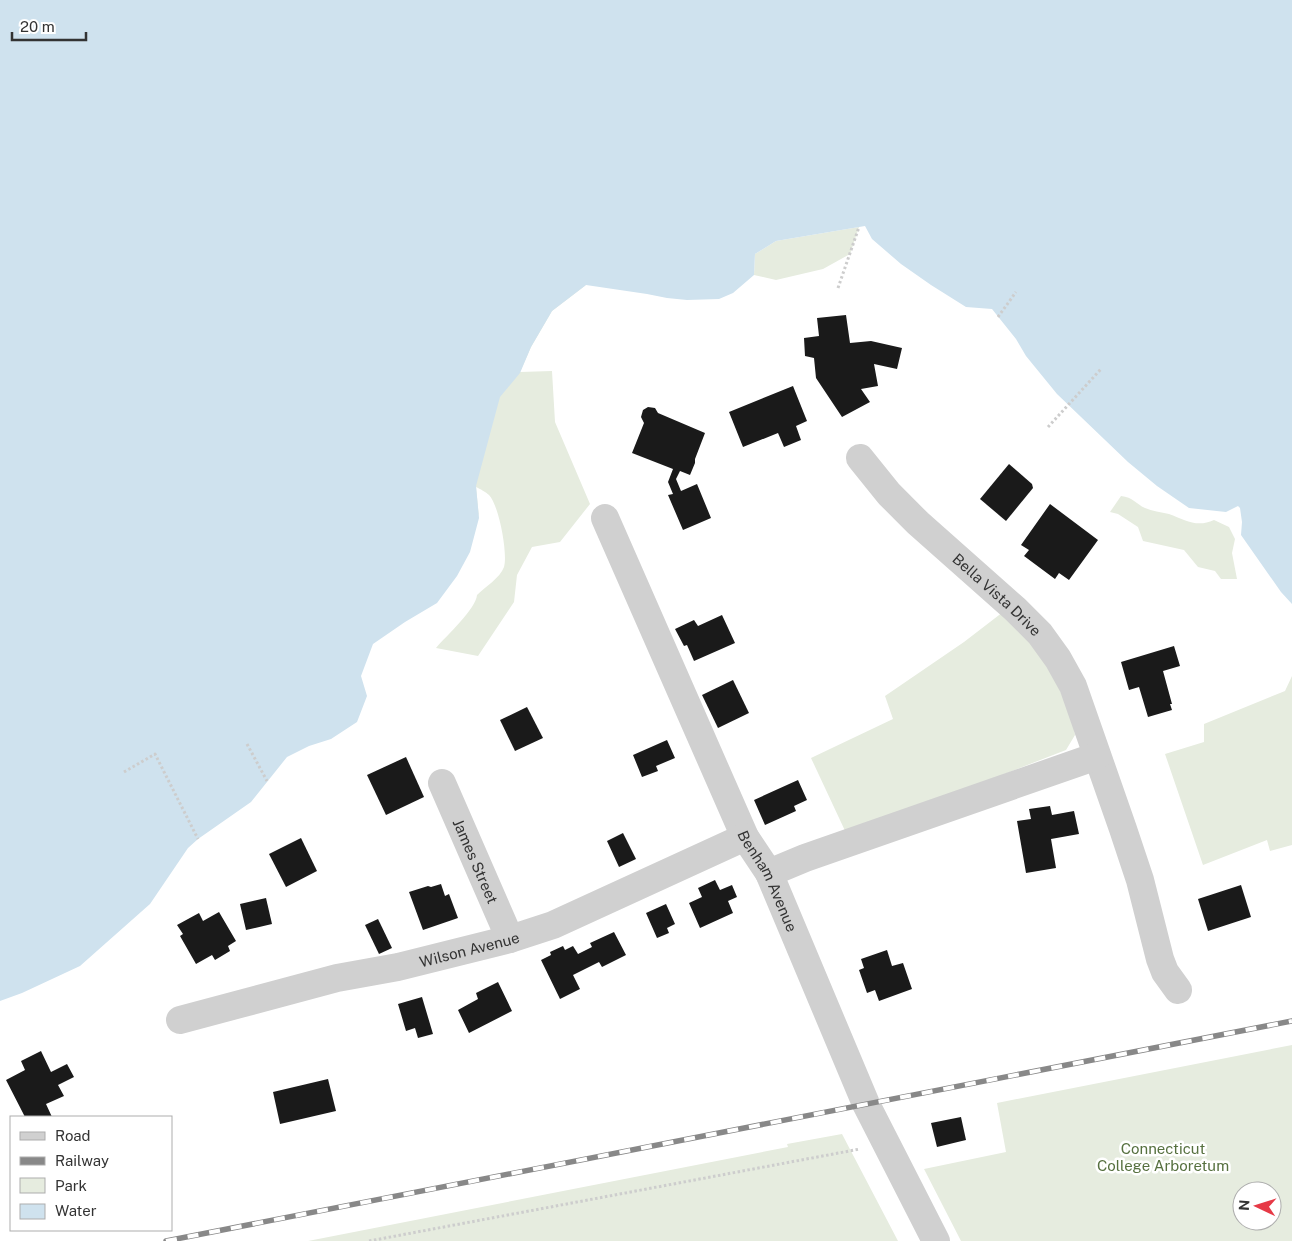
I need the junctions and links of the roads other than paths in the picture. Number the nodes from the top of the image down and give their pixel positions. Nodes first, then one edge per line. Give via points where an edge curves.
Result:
1 (860, 458) dead end
2 (604, 518) dead end
3 (1097, 756) junction
4 (442, 783) dead end
5 (745, 837) junction
6 (769, 873) junction
7 (510, 939) junction
8 (1178, 990) dead end
9 (180, 1020) dead end
10 (936, 1241) edge

1 - 3 street, Bella Vista Drive via 918,524 1015,608 1040,634 1073,686
2 - 5 street, Benham Avenue
3 - 6 street
3 - 8 street, Bella Vista Drive via 1140,880 1164,972
4 - 7 street, James Street
5 - 6 street, Benham Avenue
5 - 7 street, Wilson Avenue via 553,925
6 - 10 street, Benham Avenue via 866,1104
7 - 9 street, Wilson Avenue via 398,967 337,978

